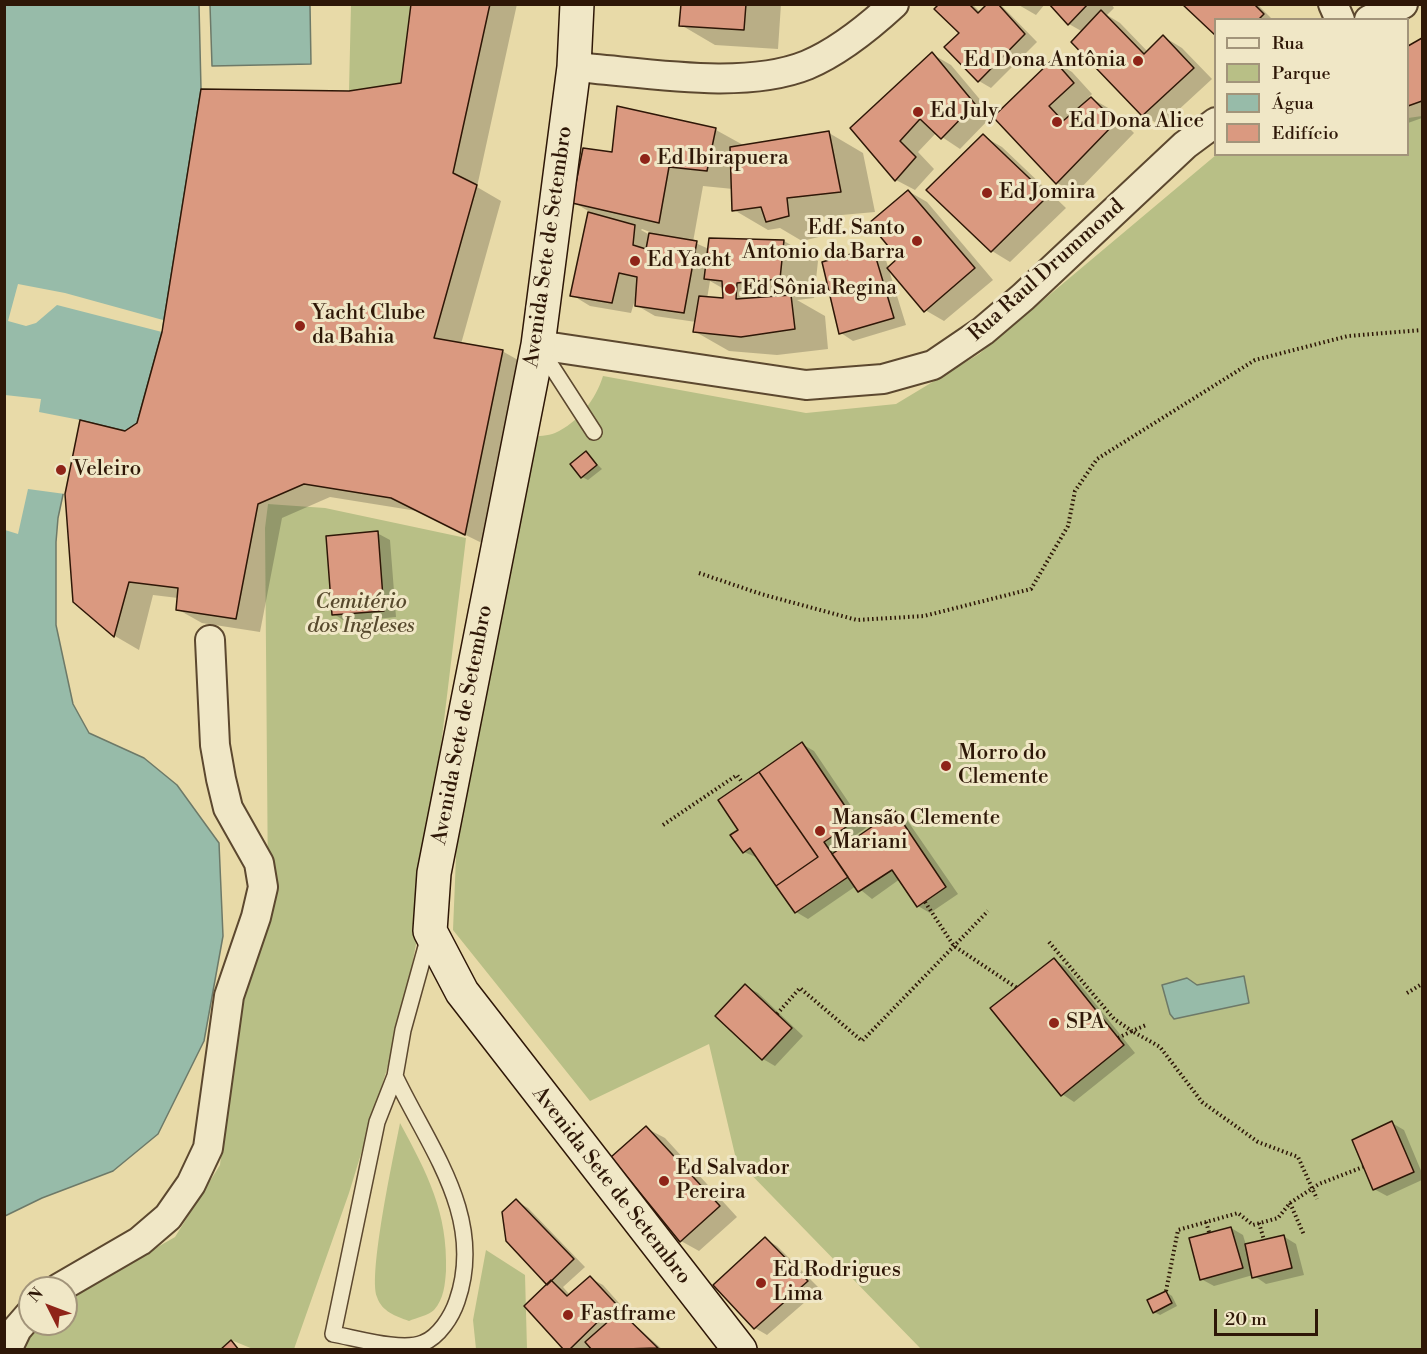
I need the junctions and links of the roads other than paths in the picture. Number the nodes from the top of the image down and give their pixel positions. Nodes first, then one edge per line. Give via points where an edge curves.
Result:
1 (577, 4) edge
2 (894, 4) edge
3 (1403, 4) edge
4 (1373, 18) edge
5 (574, 67) junction
6 (1214, 124) edge
7 (538, 345) junction
8 (594, 432) dead end
9 (210, 640) dead end
10 (430, 931) junction
11 (395, 1076) junction
12 (78, 1277) edge
13 (18, 1328) edge
14 (6, 1350) edge
15 (740, 1350) edge

1 - 5 main road, Avenida Sete de Setembro
2 - 5 street via 848,41 807,65 760,77 719,78
3 - 4 street
5 - 7 main road, Avenida Sete de Setembro
6 - 7 street, Rua Raul Drummond via 1185,145 1007,311 933,365 883,379 807,385
7 - 8 lane
7 - 10 main road, Avenida Sete de Setembro via 434,873
9 - 12 street via 215,745 221,779 228,808 259,863 263,887 229,996 208,1148 191,1184 168,1217 140,1241
10 - 11 lane via 403,1030
10 - 15 main road, Avenida Sete de Setembro via 462,992
11 - 11 lane via 377,1122 333,1334 404,1346 424,1343 441,1329 454,1310 462,1288 464,1225 455,1192
13 - 14 street

